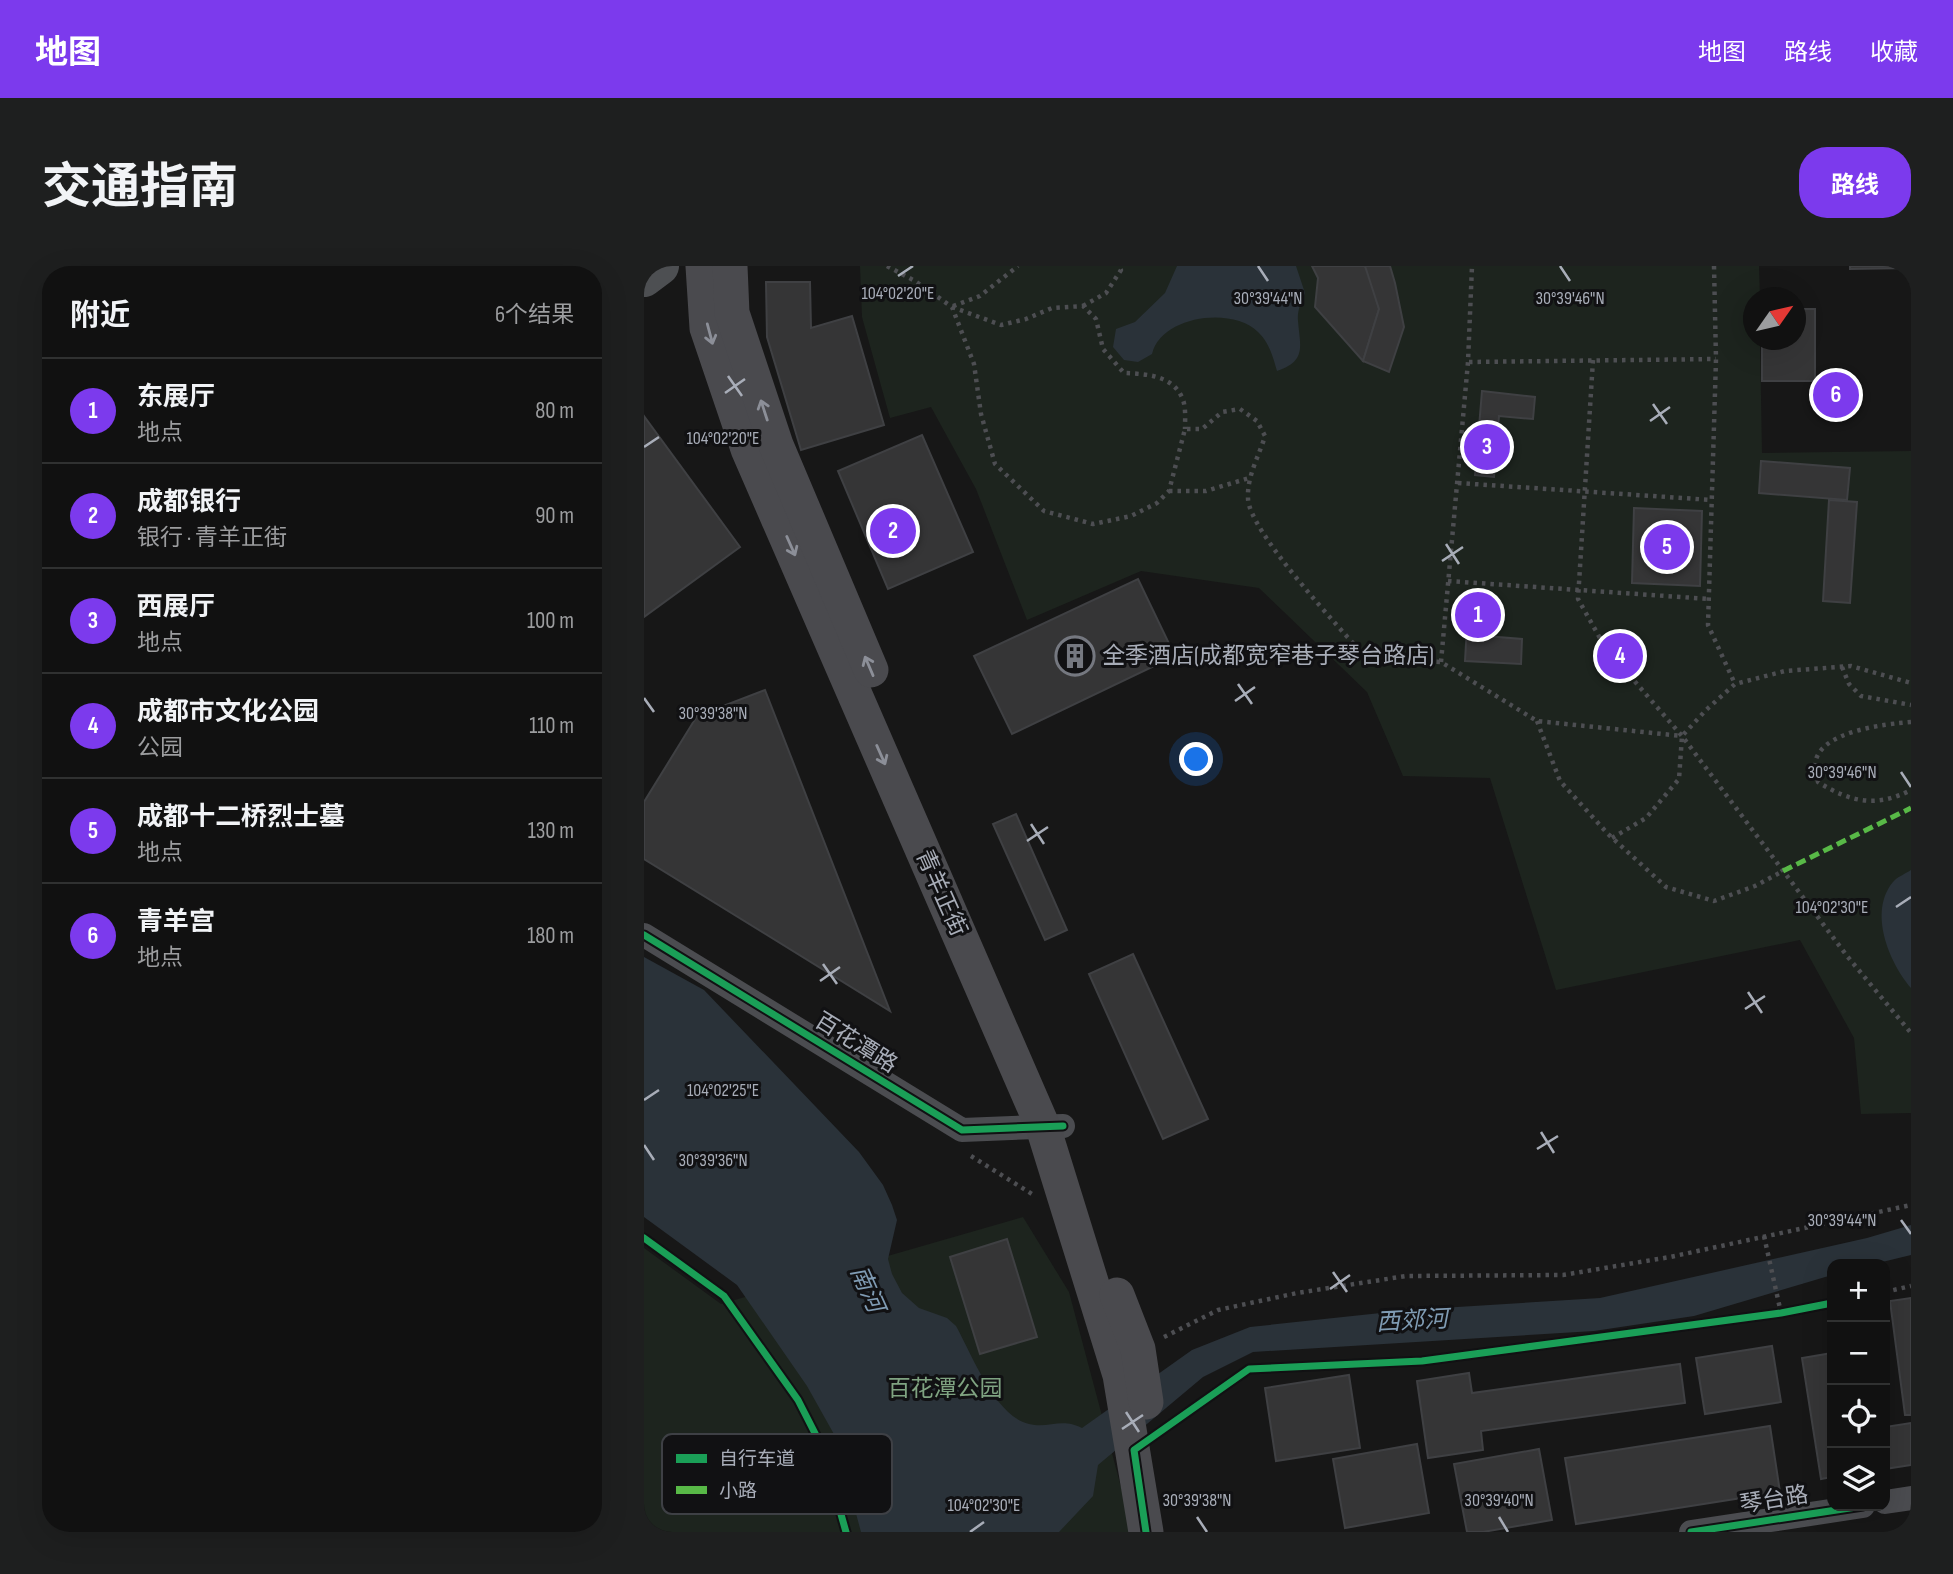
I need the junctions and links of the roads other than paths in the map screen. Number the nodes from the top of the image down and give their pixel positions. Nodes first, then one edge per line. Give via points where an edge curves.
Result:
1 (660, 266) edge
2 (703, 266) edge
3 (730, 266) edge
4 (644, 278) edge
5 (644, 935) edge
6 (1053, 1126) junction
7 (1144, 1438) junction
8 (1911, 1499) edge
9 (1890, 1502) edge
10 (1830, 1511) edge
11 (1146, 1532) edge
12 (1170, 1532) edge
13 (1691, 1532) edge

1 - 4 main road
2 -> 6 main road, 青羊正街 via 707,328 748,449
6 -> 3 main road, 青羊正街 via 776,445 733,313
5 - 6 street, 百花潭路 via 962,1130
6 - 7 main road, 青羊正街 via 1121,1308
7 - 11 main road, 青羊正街
7 - 12 main road, 青羊正街
8 - 9 street
10 - 13 street, 琴台路

